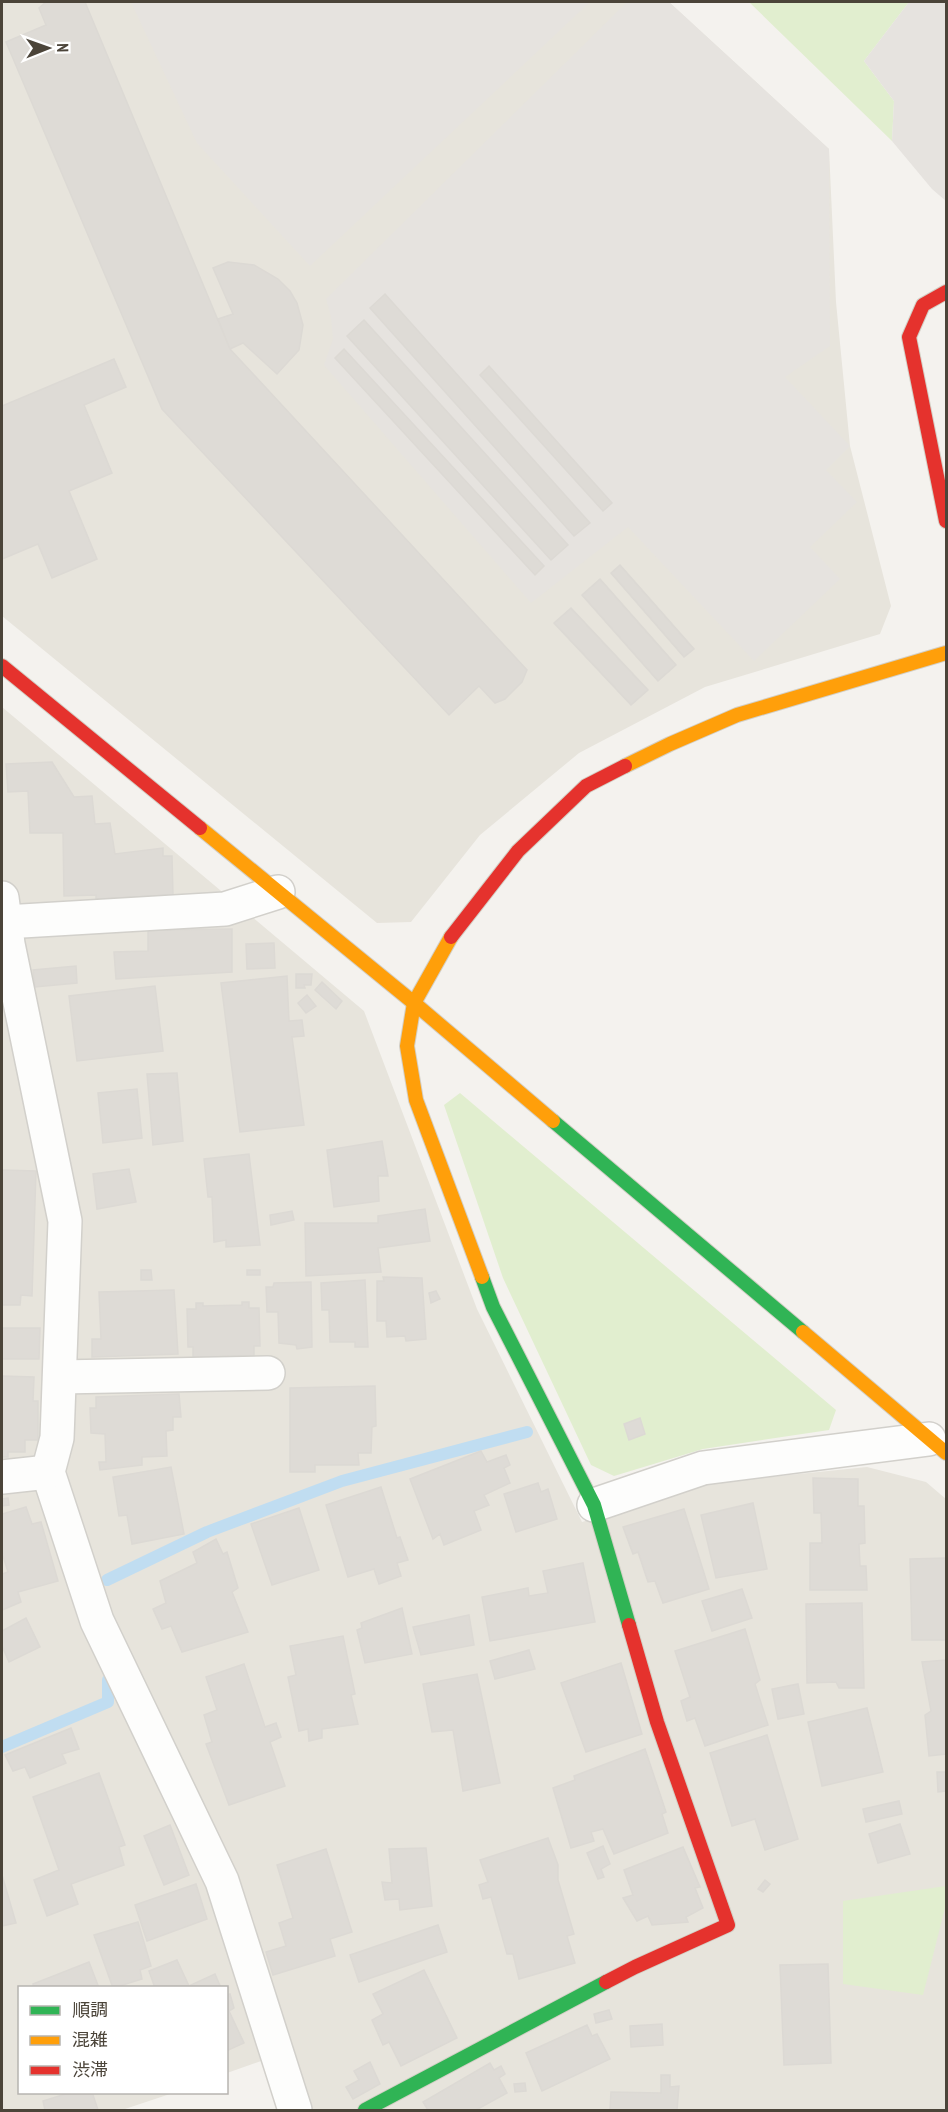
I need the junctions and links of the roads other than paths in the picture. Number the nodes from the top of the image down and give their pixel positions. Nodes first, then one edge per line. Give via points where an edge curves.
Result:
1 (946, 291) edge
2 (946, 521) edge
3 (946, 653) edge
4 (2, 666) edge
5 (278, 892) junction
6 (4, 927) edge
7 (414, 1003) junction
8 (268, 1373) dead end
9 (60, 1377) junction
10 (938, 1446) edge
11 (48, 1472) junction
12 (2, 1477) edge
13 (594, 1505) junction
14 (295, 2110) edge
15 (365, 2110) edge

1 - 2 street via 923,305 909,337
3 - 7 street via 737,715 586,786 518,851 446,943
4 - 5 street
5 - 6 street via 225,909
5 - 7 street
6 - 9 street via 65,1221
7 - 10 street
7 - 13 street via 407,1046 416,1100 493,1307
8 - 9 street
9 - 11 street via 57,1438
10 - 13 street via 703,1468
11 - 12 street
11 - 14 street via 98,1621 222,1881
13 - 15 street via 657,1722 728,1925 635,1967

